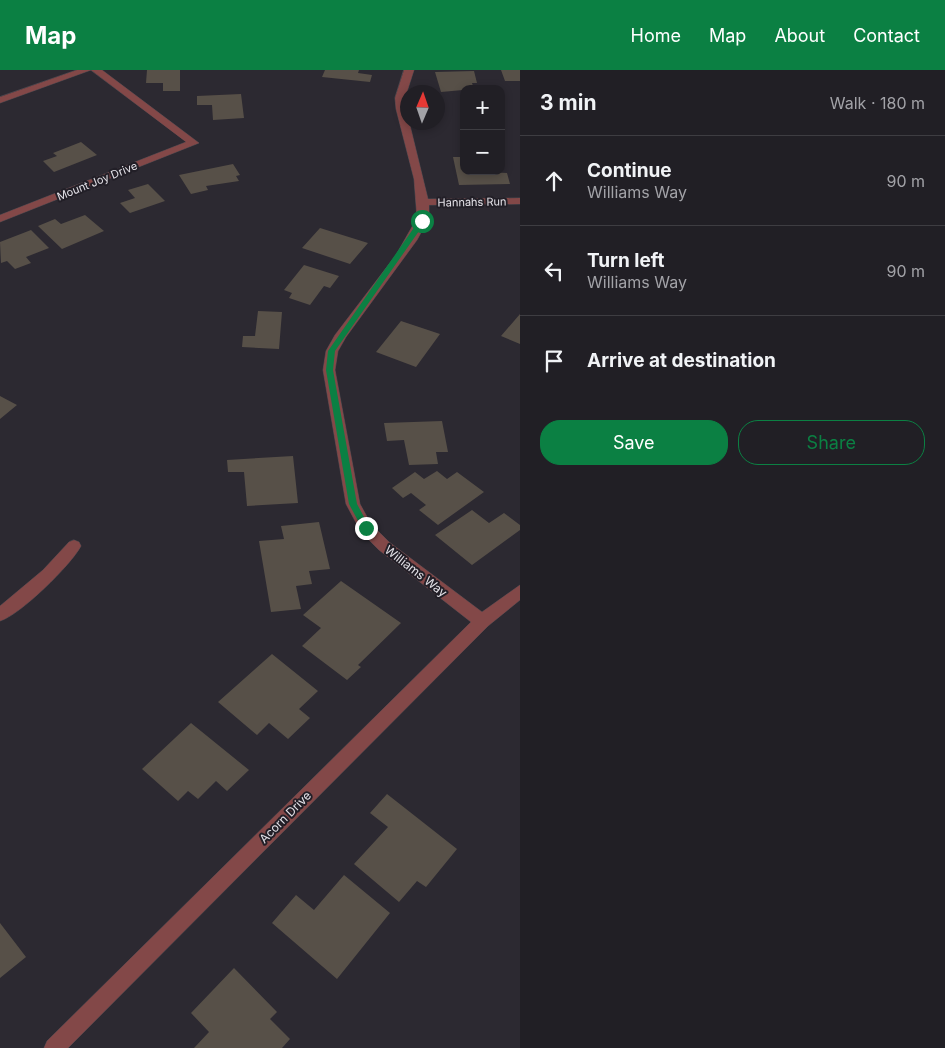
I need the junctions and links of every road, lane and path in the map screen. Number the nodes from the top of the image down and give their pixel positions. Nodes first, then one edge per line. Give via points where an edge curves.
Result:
1 (86, 70) edge
2 (96, 70) edge
3 (409, 70) edge
4 (0, 100) edge
5 (520, 201) edge
6 (423, 202) junction
7 (0, 219) edge
8 (74, 546) dead end
9 (520, 591) edge
10 (0, 615) edge
11 (482, 621) junction
12 (54, 1048) edge

1 - 4 street
2 - 7 street, Mount Joy Drive via 194,143
3 - 6 street, Williams Way via 400,98 401,109
5 - 6 street, Hannahs Run
6 - 11 street, Williams Way via 422,221 341,335 332,351 329,370 353,504 366,528 384,546
8 - 10 street via 39,584
9 - 11 street, Acorn Drive
11 - 12 street, Acorn Drive

